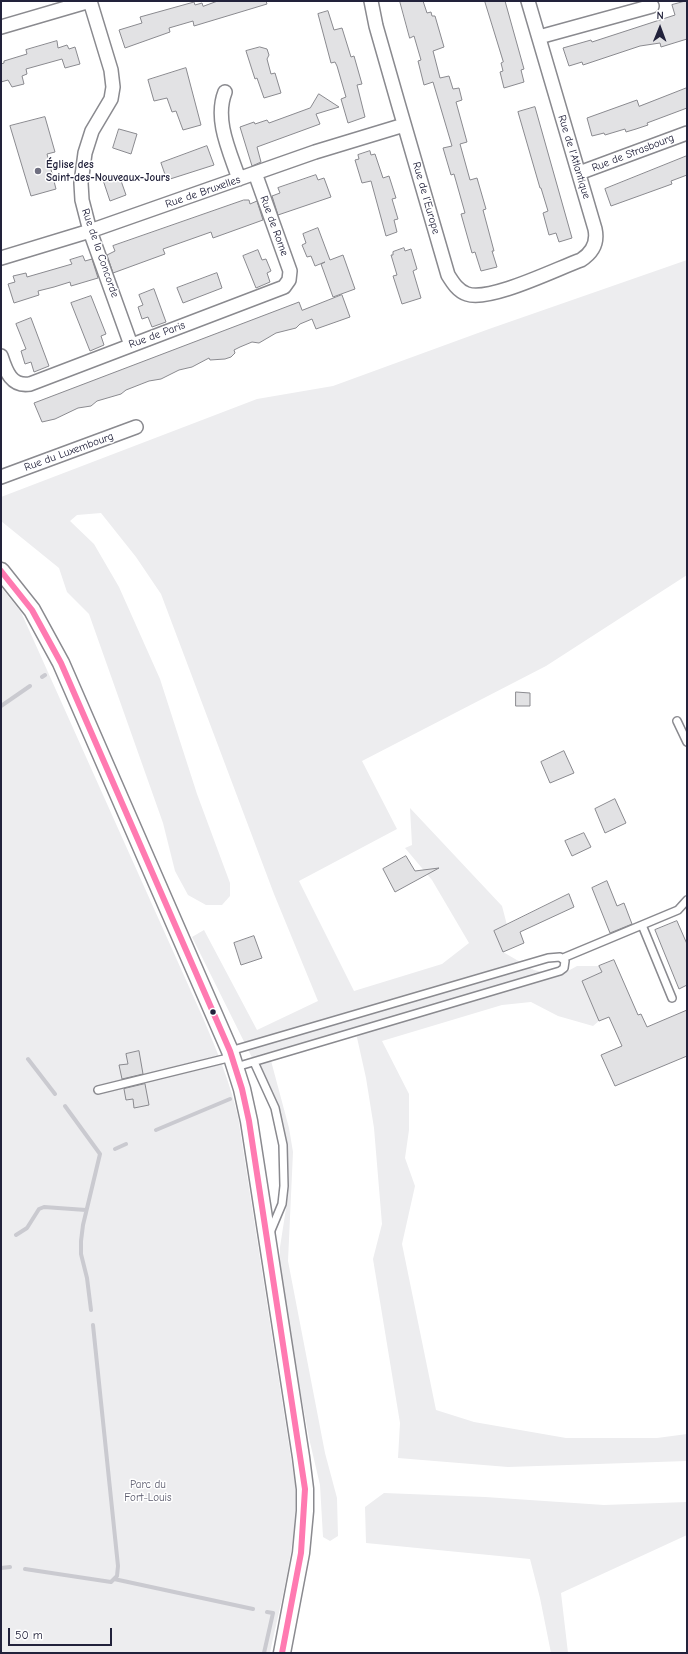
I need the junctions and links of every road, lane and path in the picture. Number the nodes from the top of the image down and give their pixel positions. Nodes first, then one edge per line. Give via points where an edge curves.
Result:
1 (90, 1) edge
2 (366, 1) edge
3 (371, 1) edge
4 (528, 1) edge
5 (652, 6) dead end
6 (376, 26) junction
7 (1, 27) edge
8 (539, 36) junction
9 (225, 92) dead end
10 (404, 125) junction
11 (687, 133) edge
12 (255, 173) junction
13 (579, 173) junction
14 (239, 179) junction
15 (90, 231) junction
16 (1, 258) edge
17 (534, 278) joint
18 (289, 280) joint
19 (131, 345) junction
20 (1, 356) edge
21 (136, 427) dead end
22 (1, 477) edge
23 (1, 571) edge
24 (677, 721) dead end
25 (687, 742) edge
26 (687, 900) edge
27 (642, 925) junction
28 (563, 958) junction
29 (672, 998) dead end
30 (232, 1058) junction
31 (254, 1062) junction
32 (98, 1090) dead end
33 (267, 1239) junction
34 (282, 1653) edge

1 - 7 street
1 - 15 street, Rue de la Concorde via 113,84 111,99 92,131 83,160 82,200
2 - 6 street, Rue de l'Europe
3 - 6 street, Rue de l'Europe
4 - 8 street, Rue de l'Atlantique
5 - 8 street
6 - 10 street, Rue de l'Europe
8 - 13 street, Rue de l'Atlantique
9 - 14 street via 222,124
10 - 12 street, Rue de Bruxelles
10 - 17 street, Rue de l'Europe via 448,275 456,287 466,294 483,296
11 - 13 street, Rue de Strasbourg
12 - 14 street, Rue de Bruxelles
12 - 18 street, Rue de Rome via 289,266
13 - 17 street, Rue de l'Atlantique via 595,229 595,244 590,253 581,260
14 - 15 street, Rue de Bruxelles
15 - 16 street, Rue de Bruxelles
15 - 19 street, Rue de la Concorde
18 - 19 street, Rue de Paris via 280,290
19 - 20 street, Rue de Paris via 34,382 21,384 11,378
21 - 22 street, Rue du Luxembourg
23 - 30 street via 32,610 61,663
24 - 25 lane
26 - 27 lane via 678,910
27 - 28 lane
27 - 29 lane
28 - 30 lane via 548,958
28 - 31 lane via 565,964 560,971
30 - 31 lane
30 - 32 lane
30 - 33 street via 249,1121
31 - 33 lane via 275,1108 283,1145 283,1202 281,1212
33 - 34 street via 301,1457 305,1501 302,1553

